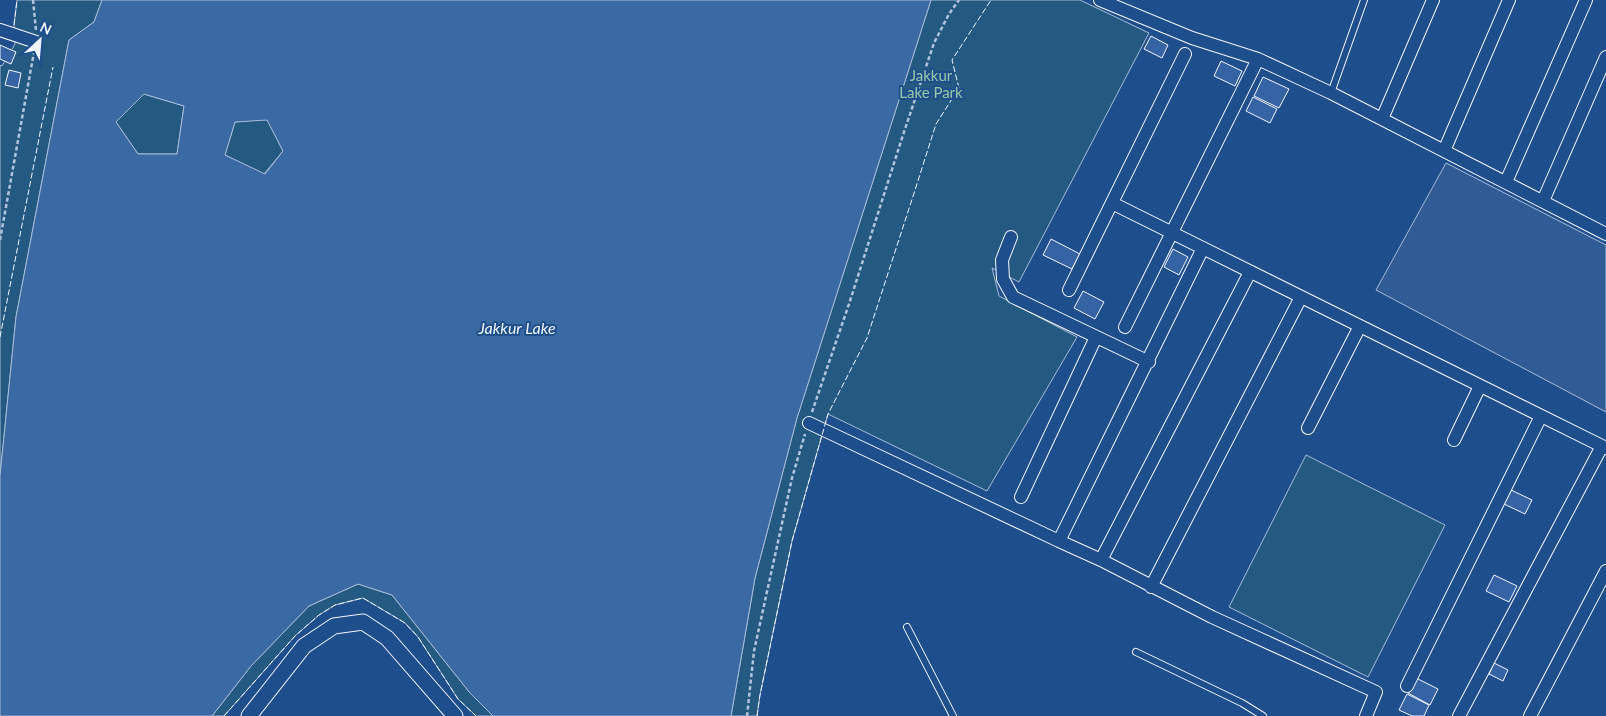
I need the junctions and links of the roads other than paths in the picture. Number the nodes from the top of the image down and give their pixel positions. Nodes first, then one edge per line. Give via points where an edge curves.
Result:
1 (1100, 0) edge
2 (1364, 0) edge
3 (1433, 0) edge
4 (1509, 0) edge
5 (1586, 0) edge
6 (0, 30) edge
7 (36, 42) road end
8 (1185, 54) dead end
9 (1606, 57) edge
10 (1258, 59) junction
11 (1331, 93) junction
12 (1382, 119) junction
13 (1444, 151) junction
14 (1506, 182) junction
15 (1543, 201) junction
16 (1112, 203) junction
17 (1172, 233) junction
18 (1606, 234) edge
19 (1011, 237) dead end
20 (1203, 248) junction
21 (1250, 272) junction
22 (1069, 290) dead end
23 (1301, 296) junction
24 (1360, 326) junction
25 (1125, 327) dead end
26 (1096, 337) junction
27 (1149, 362) junction
28 (1480, 386) junction
29 (1541, 416) junction
30 (809, 423) road end
31 (1308, 428) dead end
32 (1454, 440) dead end
33 (1604, 447) edge
34 (1020, 497) dead end
35 (1059, 541) junction
36 (1101, 560) junction
37 (1606, 571) edge
38 (1151, 587) junction
39 (907, 627) dead end
40 (1136, 652) dead end
41 (1407, 686) dead end
42 (249, 716) edge
43 (455, 716) edge
44 (953, 716) edge
45 (1263, 716) edge
46 (1366, 716) edge
47 (1459, 716) edge
48 (1530, 716) edge

1 - 10 street via 1192,38
2 - 11 lane
3 - 12 street
4 - 13 street
5 - 14 street
6 - 7 street
8 - 16 street
9 - 15 street
10 - 11 street
10 - 17 street
11 - 12 street
12 - 13 street
13 - 14 street
14 - 15 street
15 - 18 street
16 - 17 street
16 - 22 street
17 - 20 street
17 - 25 street
19 - 26 street via 1002,260 1003,279 1013,297
20 - 21 street
20 - 27 street
21 - 23 street
21 - 36 street
23 - 24 street
23 - 38 street
24 - 28 street
24 - 31 street
26 - 27 street
26 - 34 street
27 - 35 street
28 - 29 street
28 - 32 street
29 - 33 street
29 - 41 street
30 - 35 street
33 - 47 street
35 - 36 street
36 - 38 street
37 - 48 street
38 - 46 street via 1376,692
39 - 44 lane
40 - 45 lane
42 - 43 street via 304,646 334,626 363,622 387,638

